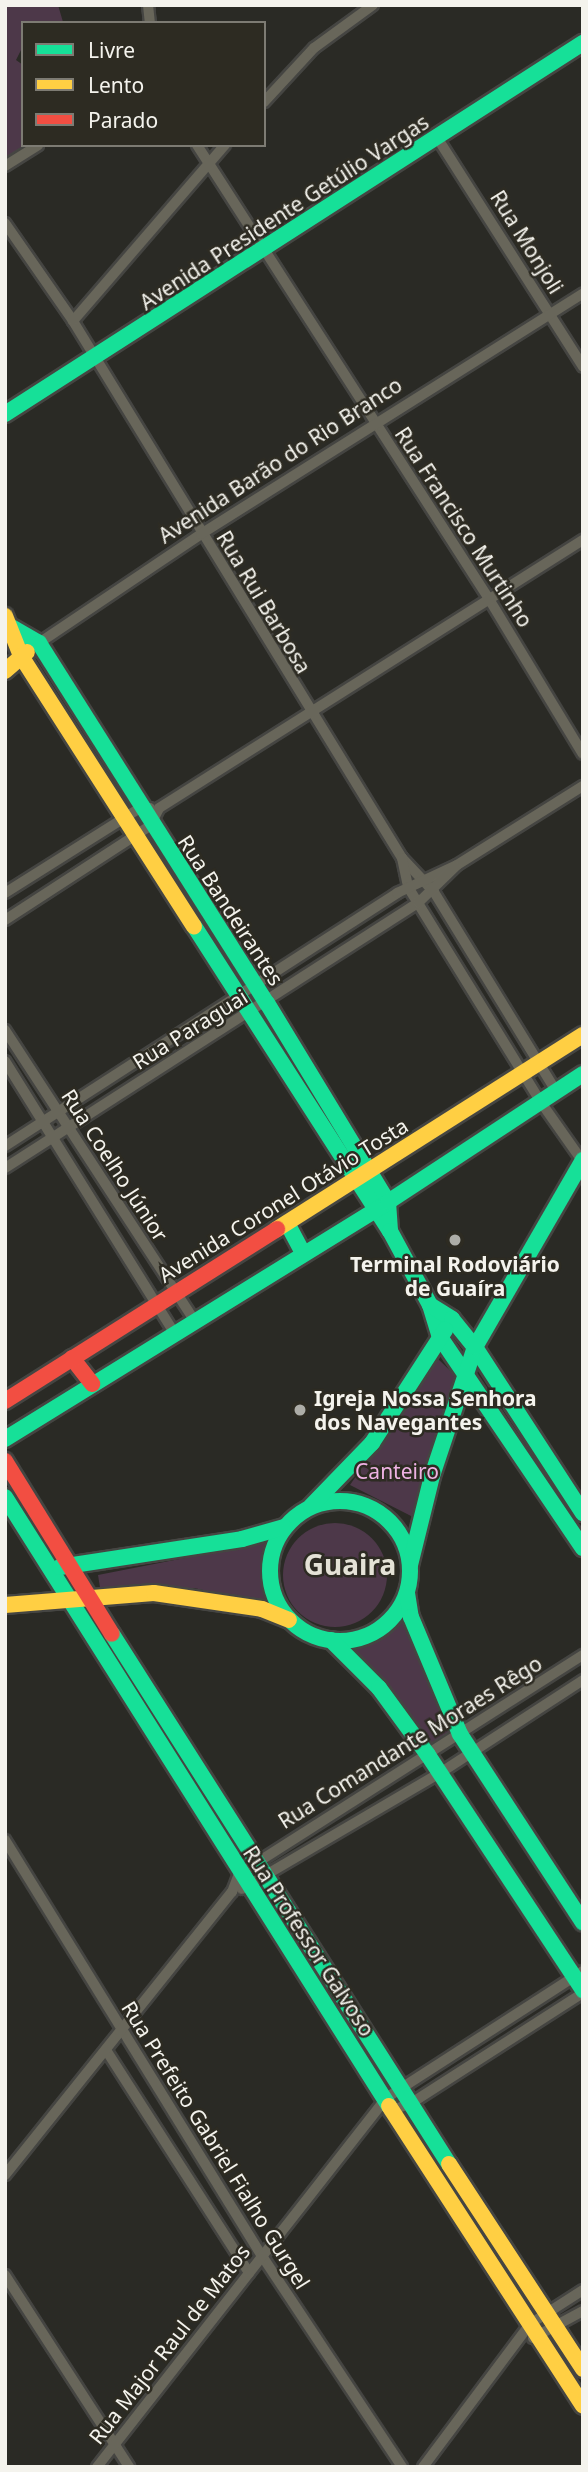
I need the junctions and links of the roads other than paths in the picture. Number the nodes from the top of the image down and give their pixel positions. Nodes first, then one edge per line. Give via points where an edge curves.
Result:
1 (373, 5) edge
2 (583, 43) edge
3 (266, 100) edge
4 (438, 139) junction
5 (35, 147) edge
6 (198, 147) edge
7 (223, 147) edge
8 (208, 163) junction
9 (5, 166) edge
10 (5, 223) edge
11 (267, 248) junction
12 (583, 293) edge
13 (550, 314) junction
14 (73, 321) junction
15 (95, 357) junction
16 (583, 367) edge
17 (5, 414) edge
18 (374, 424) junction
19 (201, 534) junction
20 (583, 540) edge
21 (489, 599) junction
22 (9, 622) edge
23 (39, 643) junction
24 (21, 656) junction
25 (5, 671) edge
26 (310, 714) junction
27 (583, 754) edge
28 (583, 786) edge
29 (140, 808) junction
30 (159, 808) junction
31 (124, 818) junction
32 (150, 826) junction
33 (135, 836) junction
34 (401, 858) junction
35 (457, 865) junction
36 (424, 877) junction
37 (408, 887) junction
38 (434, 891) junction
39 (5, 893) edge
40 (418, 902) junction
41 (206, 911) junction
42 (5, 920) edge
43 (190, 920) junction
44 (334, 934) junction
45 (346, 951) junction
46 (485, 975) junction
47 (469, 984) junction
48 (256, 985) junction
49 (239, 996) junction
50 (267, 1003) junction
51 (250, 1014) junction
52 (5, 1030) edge
53 (583, 1035) edge
54 (146, 1055) junction
55 (5, 1061) edge
56 (540, 1063) junction
57 (158, 1072) junction
58 (523, 1073) junction
59 (583, 1074) edge
60 (316, 1083) junction
61 (556, 1091) junction
62 (299, 1092) junction
63 (540, 1101) junction
64 (57, 1112) junction
65 (43, 1122) junction
66 (68, 1130) junction
67 (53, 1138) junction
68 (5, 1146) edge
69 (583, 1161) edge
70 (5, 1168) edge
71 (371, 1172) junction
72 (355, 1182) junction
73 (387, 1202) junction
74 (373, 1211) junction
75 (287, 1223) junction
76 (390, 1231) junction
77 (303, 1253) junction
78 (175, 1292) junction
79 (157, 1304) junction
80 (430, 1306) junction
81 (452, 1319) junction
82 (194, 1320) junction
83 (173, 1331) junction
84 (440, 1337) junction
85 (475, 1347) junction
86 (72, 1358) junction
87 (465, 1372) junction
88 (92, 1384) junction
89 (5, 1401) edge
90 (5, 1439) edge
91 (535, 1440) junction
92 (518, 1451) junction
93 (5, 1461) edge
94 (5, 1497) edge
95 (309, 1507) junction
96 (583, 1513) edge
97 (284, 1527) junction
98 (583, 1548) edge
99 (410, 1564) junction
100 (68, 1566) junction
101 (48, 1569) junction
102 (407, 1593) junction
103 (88, 1598) junction
104 (67, 1601) junction
105 (5, 1605) edge
106 (290, 1620) junction
107 (331, 1640) junction
108 (583, 1655) edge
109 (583, 1680) edge
110 (155, 1704) junction
111 (138, 1714) junction
112 (460, 1734) junction
113 (472, 1752) junction
114 (428, 1755) junction
115 (440, 1773) junction
116 (5, 1840) edge
117 (10, 1858) edge
118 (254, 1863) junction
119 (265, 1877) junction
120 (244, 1880) junction
121 (583, 1923) edge
122 (325, 1969) junction
123 (309, 1980) junction
124 (581, 1983) edge
125 (363, 2025) junction
126 (121, 2031) junction
127 (346, 2037) junction
128 (106, 2050) junction
129 (402, 2086) junction
130 (413, 2102) junction
131 (391, 2105) junction
132 (175, 2118) junction
133 (158, 2130) junction
134 (5, 2175) edge
135 (483, 2212) junction
136 (466, 2222) junction
137 (262, 2256) junction
138 (249, 2273) junction
139 (5, 2275) edge
140 (583, 2290) edge
141 (583, 2311) edge
142 (552, 2320) junction
143 (534, 2330) junction
144 (583, 2370) edge
145 (583, 2406) edge
146 (114, 2444) junction
147 (97, 2467) edge
148 (129, 2467) edge
149 (402, 2467) edge
150 (423, 2467) edge

1 - 3 street via 314,48
2 - 4 street, Avenida Presidente Getúlio Vargas
4 - 11 street, Avenida Presidente Getúlio Vargas
4 - 13 street, Rua Monjoli
5 - 9 street
6 - 8 street, Rua Francisco Murtinho
7 - 8 street
8 - 11 street, Rua Francisco Murtinho
8 - 14 street
10 - 14 street, Rua Rui Barbosa
11 - 15 street, Avenida Presidente Getúlio Vargas
11 - 18 street, Rua Francisco Murtinho
12 - 13 street, Avenida Barão do Rio Branco
13 - 16 street, Rua Monjoli
13 - 18 street, Avenida Barão do Rio Branco
14 - 15 street, Rua Rui Barbosa
15 - 17 street, Avenida Presidente Getúlio Vargas
15 - 19 street, Rua Rui Barbosa
18 - 19 street, Avenida Barão do Rio Branco
18 - 21 street, Rua Francisco Murtinho
19 - 23 street, Avenida Barão do Rio Branco
19 - 26 street, Rua Rui Barbosa
20 - 21 street
21 - 26 street
21 - 27 street, Rua Francisco Murtinho
22 - 23 street, Rua Bandeirantes
22 - 24 street, Rua Bandeirantes
23 - 24 street, Avenida Barão do Rio Branco
23 - 29 street, Rua Bandeirantes
24 - 25 street, Avenida Barão do Rio Branco
24 - 31 street, Rua Bandeirantes
26 - 30 street
26 - 34 street, Rua Rui Barbosa
28 - 35 street, Rua Paraguai
29 - 30 street
29 - 31 street
29 - 32 street, Rua Bandeirantes
30 - 32 street
31 - 33 street, Rua Bandeirantes
31 - 39 street
32 - 33 street
32 - 41 street, Rua Bandeirantes
33 - 42 street
33 - 43 street, Rua Bandeirantes
34 - 36 street, Rua Rui Barbosa
34 - 37 street, Rua Rui Barbosa
35 - 36 street, Rua Paraguai
35 - 38 street, Rua Paraguai
36 - 37 street, Rua Paraguai
36 - 38 street, Rua Rui Barbosa
37 - 40 street, Rua Rui Barbosa
37 - 44 street, Rua Paraguai
38 - 40 street, Rua Paraguai
38 - 46 street, Rua Rui Barbosa
40 - 45 street, Rua Paraguai
40 - 47 street, Rua Rui Barbosa
41 - 43 street
41 - 48 street, Rua Bandeirantes
43 - 49 street, Rua Bandeirantes
44 - 45 street
44 - 48 street, Rua Paraguai
45 - 50 street, Rua Paraguai
46 - 47 street
46 - 56 street, Rua Rui Barbosa
47 - 58 street, Rua Rui Barbosa
48 - 49 street, Rua Paraguai
48 - 50 street, Rua Bandeirantes
49 - 51 street, Rua Bandeirantes
49 - 54 street, Rua Paraguai
50 - 51 street, Rua Paraguai
50 - 60 street, Rua Bandeirantes
51 - 57 street, Rua Paraguai
51 - 62 street, Rua Bandeirantes
52 - 64 street, Rua Coelho Júnior
53 - 56 street, Avenida Coronel Otávio Tosta
54 - 57 street
54 - 64 street, Rua Paraguai
55 - 65 street, Rua Coelho Júnior
56 - 58 street, Avenida Coronel Otávio Tosta
56 - 61 street, Rua Rui Barbosa
57 - 66 street, Rua Paraguai
58 - 63 street, Rua Rui Barbosa
58 - 71 street, Avenida Coronel Otávio Tosta
59 - 61 street
60 - 62 street
60 - 71 street, Rua Bandeirantes
61 - 63 street
62 - 72 street, Rua Bandeirantes
63 - 69 street, Rua Rui Barbosa
63 - 73 street
64 - 65 street, Rua Paraguai
64 - 66 street, Rua Coelho Júnior
65 - 67 street, Rua Coelho Júnior
65 - 68 street, Rua Paraguai
66 - 67 street, Rua Paraguai
66 - 78 street, Rua Coelho Júnior
67 - 70 street, Rua Paraguai
67 - 79 street, Rua Coelho Júnior
69 - 85 street
71 - 72 street, Avenida Coronel Otávio Tosta
71 - 73 street, Rua Bandeirantes
72 - 74 street, Rua Bandeirantes
72 - 75 street, Avenida Coronel Otávio Tosta
73 - 74 street
73 - 76 street, Rua Bandeirantes
74 - 76 street, Rua Bandeirantes
74 - 77 street
75 - 77 street
75 - 78 street, Avenida Coronel Otávio Tosta
76 - 80 street, Rua Bandeirantes
77 - 82 street
78 - 79 street, Avenida Coronel Otávio Tosta
78 - 82 street, Rua Coelho Júnior
79 - 83 street, Rua Coelho Júnior
79 - 86 street, Avenida Coronel Otávio Tosta
80 - 81 street
80 - 84 street, Rua Bandeirantes
81 - 84 street
81 - 85 street
82 - 83 street
83 - 88 street
84 - 87 street, Rua Bandeirantes
84 - 95 street via 372,1443
85 - 87 street
85 - 91 street
86 - 88 street
86 - 89 street, Avenida Coronel Otávio Tosta
87 - 92 street, Rua Bandeirantes
87 - 99 street
88 - 90 street
91 - 92 street
91 - 96 street
92 - 98 street, Rua Bandeirantes
93 - 100 street, Rua Professor Galvoso
94 - 101 street, Rua Professor Galvoso
95 - 97 street
95 - 99 street via 335,1500 374,1510 403,1538
97 - 100 street via 242,1539
97 - 106 street via 272,1549 269,1575 275,1600
99 - 102 street
100 - 101 street
100 - 103 street, Rua Professor Galvoso
101 - 104 street, Rua Professor Galvoso
102 - 107 street via 390,1621 363,1637
102 - 112 street via 411,1617
103 - 104 street
103 - 106 street via 154,1593 199,1597 261,1609
103 - 110 street, Rua Professor Galvoso
104 - 105 street
104 - 111 street, Rua Professor Galvoso
106 - 107 street via 309,1634
107 - 114 street via 379,1688
108 - 112 street, Rua Comandante Moraes Rêgo
109 - 113 street, Rua Comandante Moraes Rêgo
110 - 111 street
110 - 118 street, Rua Professor Galvoso
111 - 120 street, Rua Professor Galvoso
112 - 113 street
112 - 114 street, Rua Comandante Moraes Rêgo
113 - 115 street, Rua Comandante Moraes Rêgo
113 - 121 street
114 - 115 street
114 - 118 street, Rua Comandante Moraes Rêgo
115 - 119 street, Rua Comandante Moraes Rêgo
115 - 124 street
116 - 117 street, Rua Prefeito Gabriel Fialho Gurgel
117 - 126 street, Rua Prefeito Gabriel Fialho Gurgel
118 - 119 street, Rua Professor Galvoso
118 - 120 street, Rua Comandante Moraes Rêgo
119 - 120 street, Rua Comandante Moraes Rêgo
119 - 122 street, Rua Professor Galvoso
120 - 123 street, Rua Professor Galvoso
120 - 126 street
122 - 123 street
122 - 125 street, Rua Professor Galvoso
123 - 127 street, Rua Professor Galvoso
124 - 129 street, Rua Major Raul de Matos
124 - 130 street, Rua Major Raul de Matos
125 - 127 street
125 - 129 street, Rua Professor Galvoso
126 - 128 street
126 - 132 street, Rua Prefeito Gabriel Fialho Gurgel
127 - 131 street, Rua Professor Galvoso
128 - 133 street, Rua Prefeito Gabriel Fialho Gurgel
128 - 134 street
129 - 130 street, Rua Professor Galvoso
129 - 131 street, Rua Major Raul de Matos
130 - 131 street, Rua Major Raul de Matos
130 - 135 street, Rua Professor Galvoso
131 - 136 street, Rua Professor Galvoso
131 - 137 street, Rua Major Raul de Matos via 376,2114
132 - 133 street
132 - 137 street, Rua Prefeito Gabriel Fialho Gurgel
133 - 138 street, Rua Prefeito Gabriel Fialho Gurgel
135 - 136 street
135 - 142 street, Rua Professor Galvoso
136 - 143 street, Rua Professor Galvoso
137 - 138 street, Rua Major Raul de Matos
137 - 149 street, Rua Prefeito Gabriel Fialho Gurgel
138 - 146 street, Rua Major Raul de Matos
139 - 146 street
140 - 142 street
141 - 142 street
142 - 143 street
142 - 144 street, Rua Professor Galvoso
143 - 145 street, Rua Professor Galvoso
143 - 150 street
146 - 147 street, Rua Major Raul de Matos
146 - 148 street

